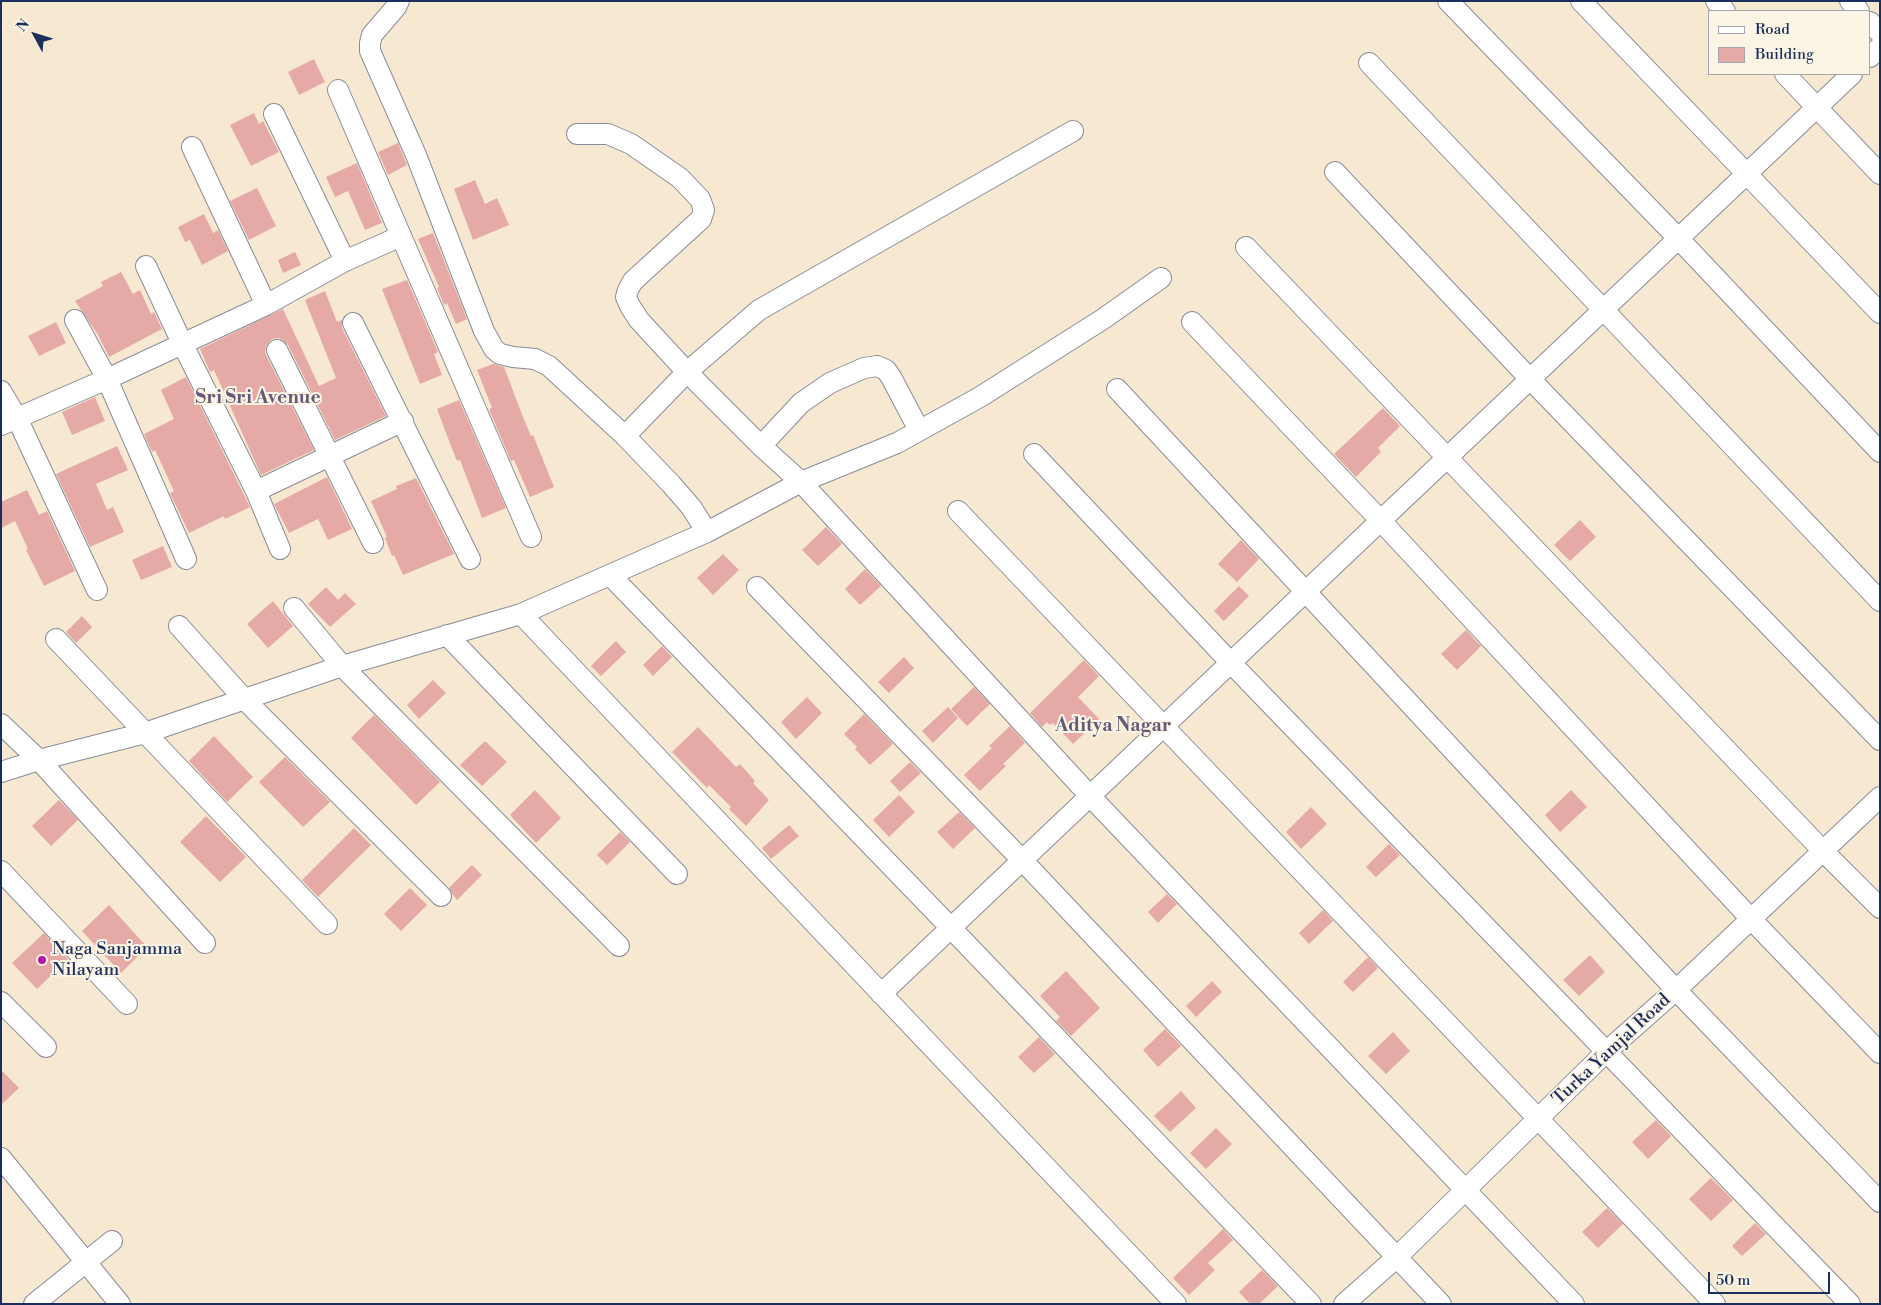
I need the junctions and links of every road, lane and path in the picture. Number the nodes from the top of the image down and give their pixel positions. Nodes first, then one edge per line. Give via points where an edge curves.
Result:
1 (399, 1) edge
2 (1448, 1) edge
3 (1581, 1) edge
4 (1871, 23) edge
5 (1880, 33) edge
6 (1880, 47) edge
7 (1871, 56) edge
8 (1369, 63) dead end
9 (1786, 75) edge
10 (1851, 75) edge
11 (338, 90) dead end
12 (1817, 107) junction
13 (274, 114) dead end
14 (1072, 131) dead end
15 (577, 134) dead end
16 (192, 147) dead end
17 (1335, 172) dead end
18 (1747, 173) junction
19 (1880, 174) edge
20 (401, 236) junction
21 (1678, 238) junction
22 (1246, 247) dead end
23 (345, 261) junction
24 (146, 266) dead end
25 (1161, 278) dead end
26 (266, 305) junction
27 (1604, 311) junction
28 (1880, 312) edge
29 (75, 320) dead end
30 (1192, 322) dead end
31 (353, 323) dead end
32 (182, 343) junction
33 (277, 350) dead end
34 (687, 372) junction
35 (107, 379) junction
36 (1530, 379) junction
37 (1117, 389) dead end
38 (1, 391) edge
39 (9, 421) edge
40 (403, 421) junction
41 (920, 430) junction
42 (624, 436) junction
43 (761, 446) junction
44 (1880, 452) edge
45 (1034, 454) dead end
46 (330, 456) junction
47 (1447, 458) junction
48 (801, 482) junction
49 (256, 491) junction
50 (958, 511) dead end
51 (1381, 521) junction
52 (707, 532) junction
53 (532, 537) dead end
54 (373, 543) dead end
55 (280, 549) dead end
56 (186, 559) dead end
57 (470, 559) dead end
58 (610, 575) junction
59 (756, 587) dead end
60 (97, 590) dead end
61 (1306, 592) junction
62 (1880, 601) edge
63 (294, 608) dead end
64 (521, 614) junction
65 (179, 626) dead end
66 (447, 635) junction
67 (56, 639) dead end
68 (1230, 663) junction
69 (342, 666) junction
70 (244, 699) junction
71 (1, 724) edge
72 (1164, 727) junction
73 (145, 733) junction
74 (1880, 740) edge
75 (39, 760) junction
76 (1, 772) edge
77 (1090, 796) junction
78 (1880, 796) edge
79 (1823, 851) junction
80 (1022, 860) junction
81 (1, 871) edge
82 (677, 874) dead end
83 (441, 896) dead end
84 (1880, 908) edge
85 (1751, 919) junction
86 (327, 924) dead end
87 (951, 928) junction
88 (205, 943) dead end
89 (620, 946) dead end
90 (1676, 990) junction
91 (882, 994) junction
92 (1, 1002) edge
93 (127, 1004) dead end
94 (46, 1047) dead end
95 (1607, 1051) junction
96 (1880, 1053) edge
97 (1539, 1118) junction
98 (1, 1158) edge
99 (1466, 1191) junction
100 (1880, 1202) edge
101 (112, 1241) dead end
102 (1397, 1257) junction
103 (86, 1262) junction
104 (34, 1304) edge
105 (120, 1304) edge
106 (1176, 1304) edge
107 (1311, 1304) edge
108 (1344, 1304) edge
109 (1441, 1304) edge
110 (1574, 1304) edge
111 (1715, 1304) edge
112 (1850, 1304) edge

1 - 42 street via 372,35 370,51 416,154 484,331 500,354 535,358 549,366
2 - 21 street
3 - 18 street
4 - 5 street
6 - 7 street
8 - 27 street
9 - 12 street
10 - 12 street
11 - 20 street
12 - 18 street
12 - 19 street
13 - 23 street
14 - 34 street via 759,310
15 - 34 street via 608,134 631,144 680,178 700,199 704,210 702,219 633,281 626,297 639,320
16 - 26 street
17 - 36 street
18 - 21 street
18 - 28 street
20 - 23 street
20 - 53 street
21 - 27 street
21 - 44 street
22 - 47 street
23 - 26 street
24 - 32 street
25 - 41 street via 980,397
26 - 32 street
27 - 36 street
27 - 62 street
29 - 35 street
30 - 51 street
31 - 40 street
32 - 35 street
32 - 49 street
33 - 46 street
34 - 42 street
34 - 43 street
35 - 39 street
35 - 56 street
36 - 47 street
36 - 74 street
37 - 61 street
38 - 39 street
39 - 60 street
40 - 46 street
40 - 57 street
41 - 43 street via 891,377 877,366 864,368 830,383 808,398
41 - 48 street
42 - 52 street via 676,490
43 - 48 street
45 - 68 street
46 - 49 street
46 - 54 street
47 - 51 street
47 - 79 street
48 - 52 street
48 - 77 street
49 - 55 street
50 - 72 street
51 - 61 street
51 - 85 street
52 - 58 street
58 - 64 street
58 - 87 street
59 - 80 street
61 - 68 street
61 - 90 street
63 - 69 street
64 - 66 street
64 - 91 street
65 - 70 street
66 - 69 street
66 - 82 street
67 - 73 street
68 - 72 street
68 - 95 street
69 - 70 street
69 - 89 street
70 - 73 street
70 - 83 street
71 - 75 street
72 - 77 street
72 - 97 street
73 - 75 street
73 - 86 street
75 - 76 street
75 - 88 street
77 - 80 street
77 - 99 street
78 - 79 street, Turka Yamjal Road
79 - 84 street
79 - 85 street, Turka Yamjal Road
80 - 87 street
80 - 102 street
81 - 93 street
85 - 90 street, Turka Yamjal Road
85 - 96 street
87 - 91 street
87 - 107 street
90 - 95 street, Turka Yamjal Road
90 - 100 street
91 - 106 street
92 - 94 street
95 - 97 street, Turka Yamjal Road
95 - 112 street
97 - 99 street, Turka Yamjal Road
97 - 111 street
98 - 103 street
99 - 102 street, Turka Yamjal Road
99 - 110 street
101 - 103 street
102 - 108 street, Turka Yamjal Road
102 - 109 street
103 - 104 street
103 - 105 street

